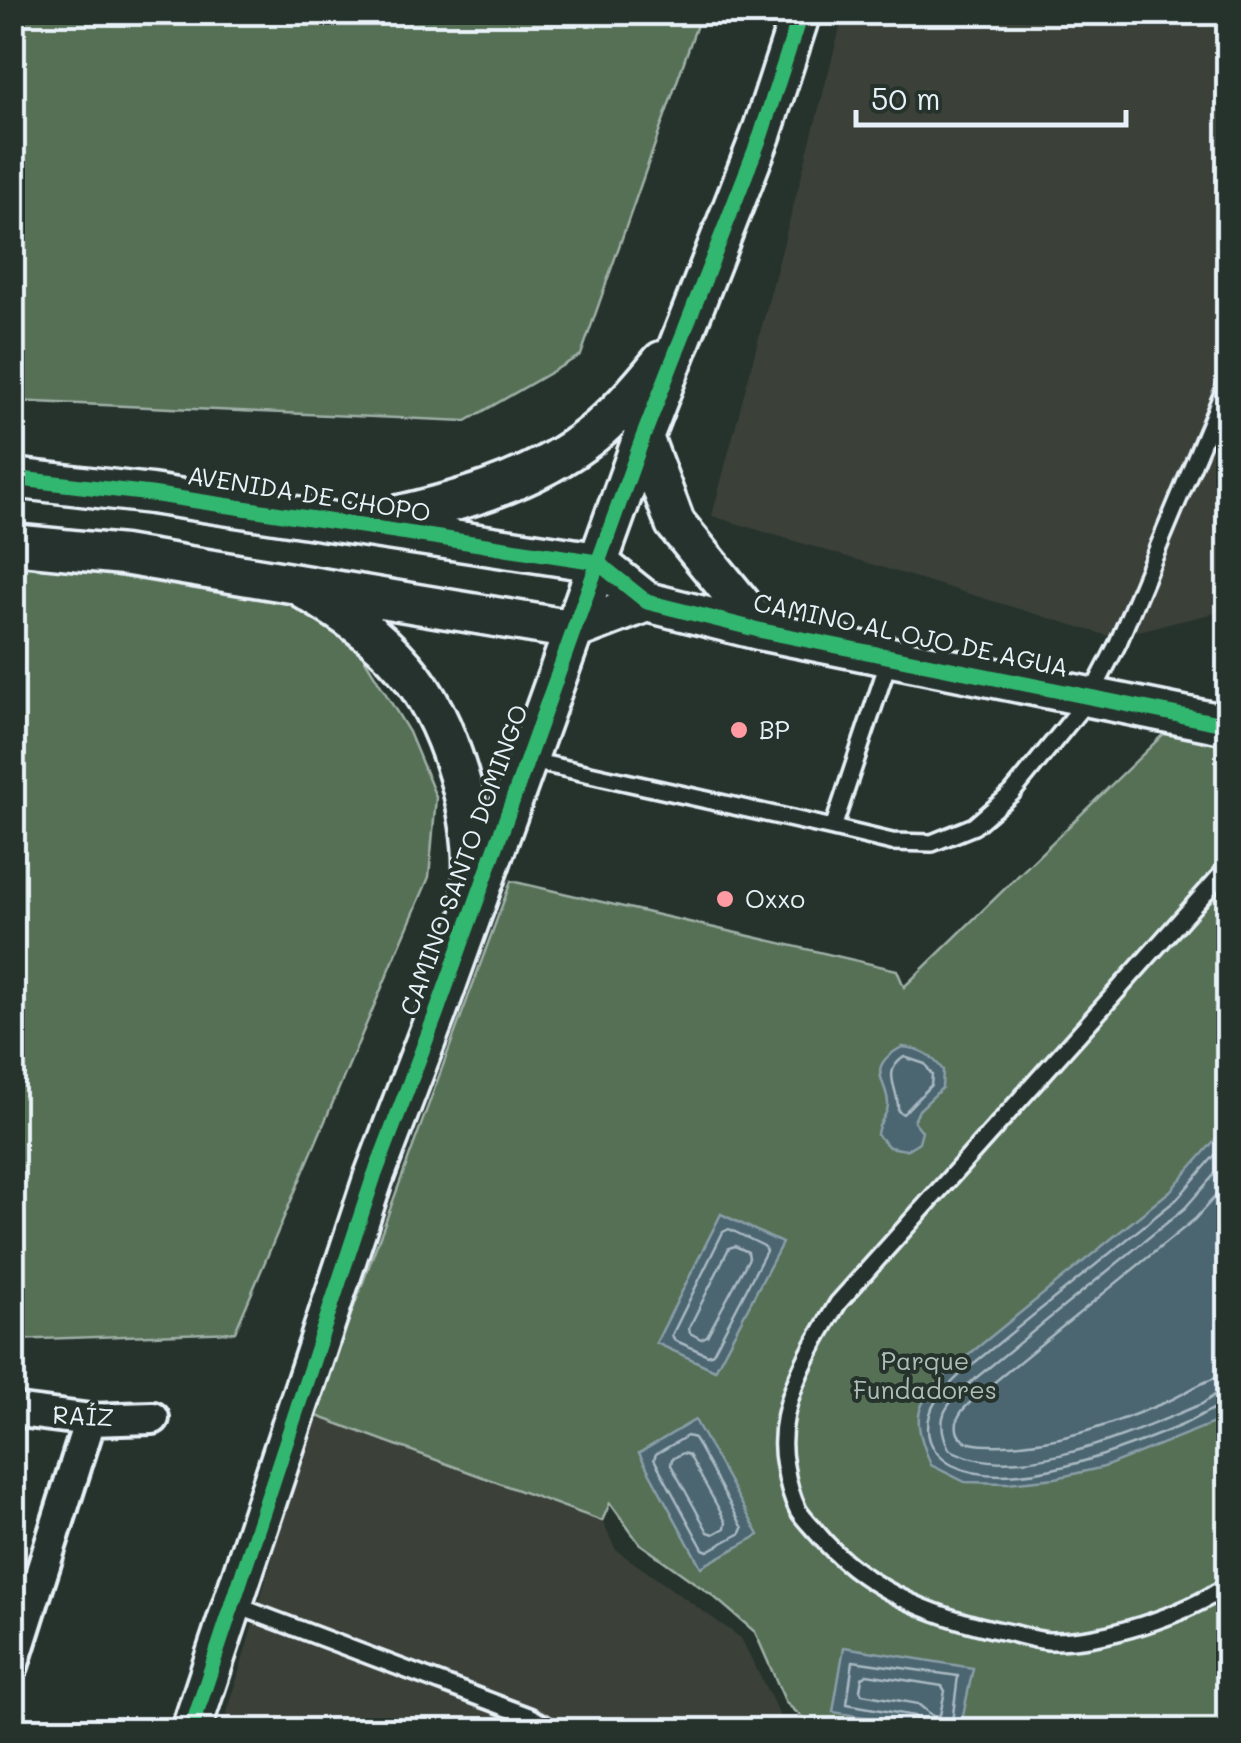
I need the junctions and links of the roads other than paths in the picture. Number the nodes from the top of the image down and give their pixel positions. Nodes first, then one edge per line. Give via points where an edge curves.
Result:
1 (801, 12) edge
2 (686, 333) junction
3 (1228, 381) edge
4 (643, 437) junction
5 (12, 478) edge
6 (348, 526) junction
7 (12, 544) edge
8 (597, 562) junction
9 (292, 582) junction
10 (648, 602) junction
11 (574, 630) junction
12 (763, 631) junction
13 (890, 657) junction
14 (1090, 697) junction
15 (1228, 725) edge
16 (527, 760) junction
17 (834, 828) junction
18 (1228, 867) edge
19 (468, 925) junction
20 (12, 1410) edge
21 (153, 1418) dead end
22 (90, 1420) junction
23 (1228, 1585) edge
24 (232, 1604) junction
25 (12, 1666) edge
26 (191, 1730) edge
27 (555, 1730) edge

1 - 2 street, CAMINO SANTO DOMINGO
2 - 4 street, CAMINO SANTO DOMINGO
2 - 6 street via 620,409 561,458 498,487
3 - 14 lane
4 - 8 street, CAMINO SANTO DOMINGO
4 - 12 street via 675,523
5 - 6 street, AVENIDA DE CHOPO
6 - 8 street, AVENIDA DE CHOPO
7 - 9 street
8 - 10 street, CAMINO AL OJO DE AGUA
8 - 11 street, CAMINO SANTO DOMINGO
9 - 11 street
9 - 19 street via 374,637 428,702 464,795 474,878
10 - 11 street
10 - 12 street, CAMINO AL OJO DE AGUA
11 - 16 street, CAMINO SANTO DOMINGO
12 - 13 street, CAMINO AL OJO DE AGUA
13 - 14 street, CAMINO AL OJO DE AGUA
13 - 17 lane
14 - 15 street, CAMINO AL OJO DE AGUA
14 - 17 lane via 1012,793 974,826 932,843 892,842
16 - 17 lane
16 - 19 street, CAMINO SANTO DOMINGO
18 - 23 lane via 838,1302 807,1354 786,1415 784,1463 798,1510 829,1547 872,1582 964,1624 1047,1641 1110,1634 1202,1604
19 - 24 street, CAMINO SANTO DOMINGO via 373,1179
20 - 22 street, RAÍZ
21 - 22 street, RAÍZ
22 - 25 street
24 - 26 street, CAMINO SANTO DOMINGO
24 - 27 lane

